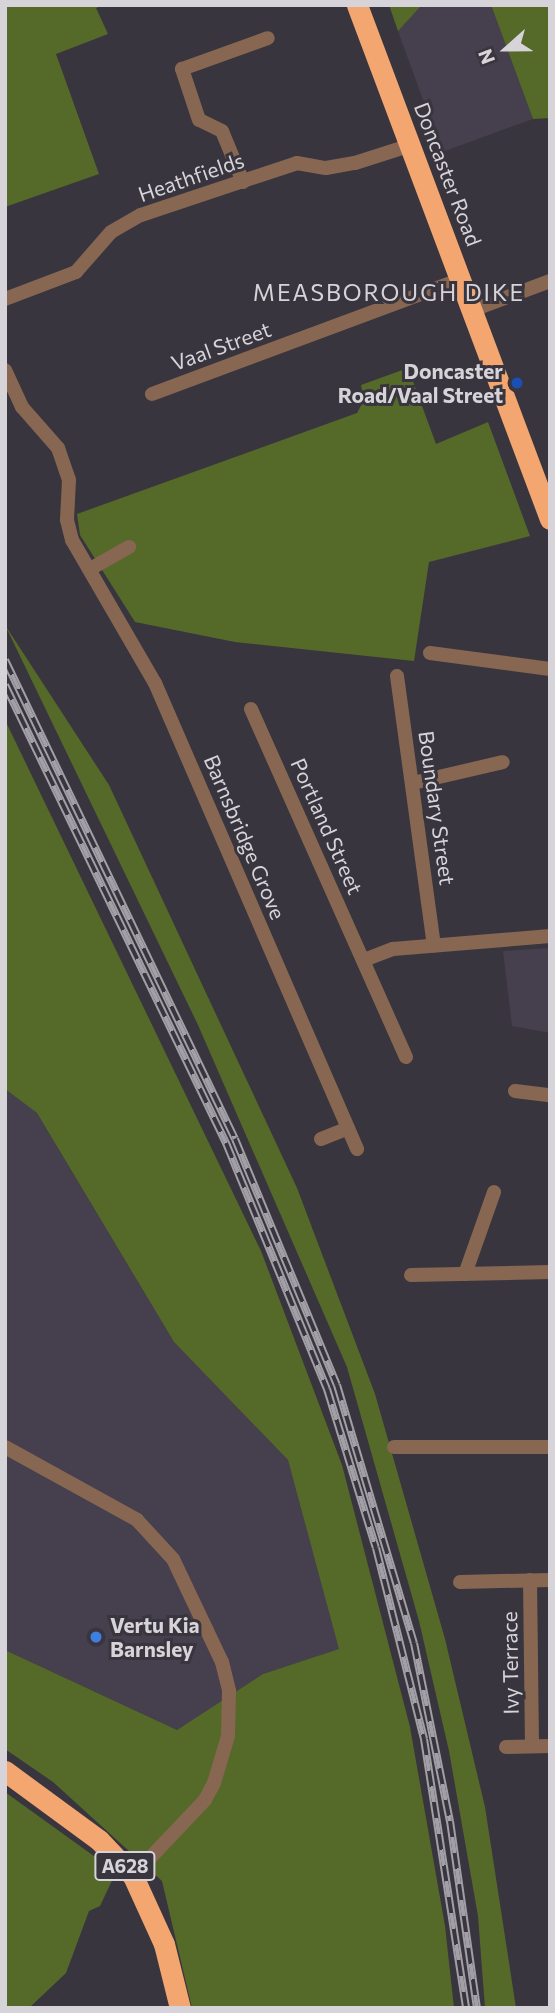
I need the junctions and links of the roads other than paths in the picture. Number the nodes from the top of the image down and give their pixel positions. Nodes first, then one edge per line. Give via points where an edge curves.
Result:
1 (357, 5) edge
2 (268, 38) dead end
3 (411, 145) junction
4 (243, 182) junction
5 (461, 279) junction
6 (550, 281) edge
7 (5, 299) edge
8 (472, 310) junction
9 (5, 370) edge
10 (152, 394) dead end
11 (550, 519) edge
12 (129, 547) dead end
13 (90, 569) junction
14 (430, 653) dead end
15 (550, 668) edge
16 (397, 676) dead end
17 (251, 709) dead end
18 (503, 762) dead end
19 (413, 783) junction
20 (550, 936) edge
21 (433, 945) junction
22 (364, 960) junction
23 (405, 1057) dead end
24 (515, 1091) dead end
25 (550, 1095) edge
26 (348, 1128) junction
27 (321, 1139) dead end
28 (357, 1149) dead end
29 (494, 1192) dead end
30 (550, 1272) edge
31 (465, 1274) junction
32 (411, 1275) dead end
33 (5, 1447) edge
34 (394, 1447) dead end
35 (550, 1447) edge
36 (530, 1580) junction
37 (550, 1580) edge
38 (460, 1582) dead end
39 (532, 1746) junction
40 (550, 1746) edge
41 (506, 1747) dead end
42 (5, 1770) edge
43 (132, 1876) junction
44 (180, 2008) edge

1 - 3 highway, Doncaster Road
2 - 4 street via 182,69 199,120 222,131
3 - 4 street, Heathfields via 326,168 297,163
3 - 5 highway, Doncaster Road
4 - 7 street, Heathfields via 141,215 111,232 76,272
5 - 8 highway, Doncaster Road
5 - 10 street, Vaal Street
6 - 8 street
8 - 11 highway, Doncaster Road
9 - 13 street, Barnsbridge Grove via 22,407 58,448 69,480 66,520
12 - 13 street
13 - 26 street, Barnsbridge Grove via 155,683
14 - 15 street
16 - 19 street, Boundary Street
17 - 22 street, Portland Street
18 - 19 street
19 - 21 street, Boundary Street
20 - 21 street
21 - 22 street via 393,949
22 - 23 street, Portland Street
24 - 25 street
26 - 27 street
26 - 28 street, Barnsbridge Grove
29 - 31 street
30 - 31 street
31 - 32 street
33 - 43 street via 137,1520 173,1559 222,1661 229,1691 228,1736 214,1783 182,1825
34 - 35 street
36 - 37 street
36 - 38 street
36 - 39 street, Ivy Terrace
39 - 40 street
39 - 41 street
42 - 43 highway, A628 via 99,1840
43 - 44 highway, A628 via 164,1944

